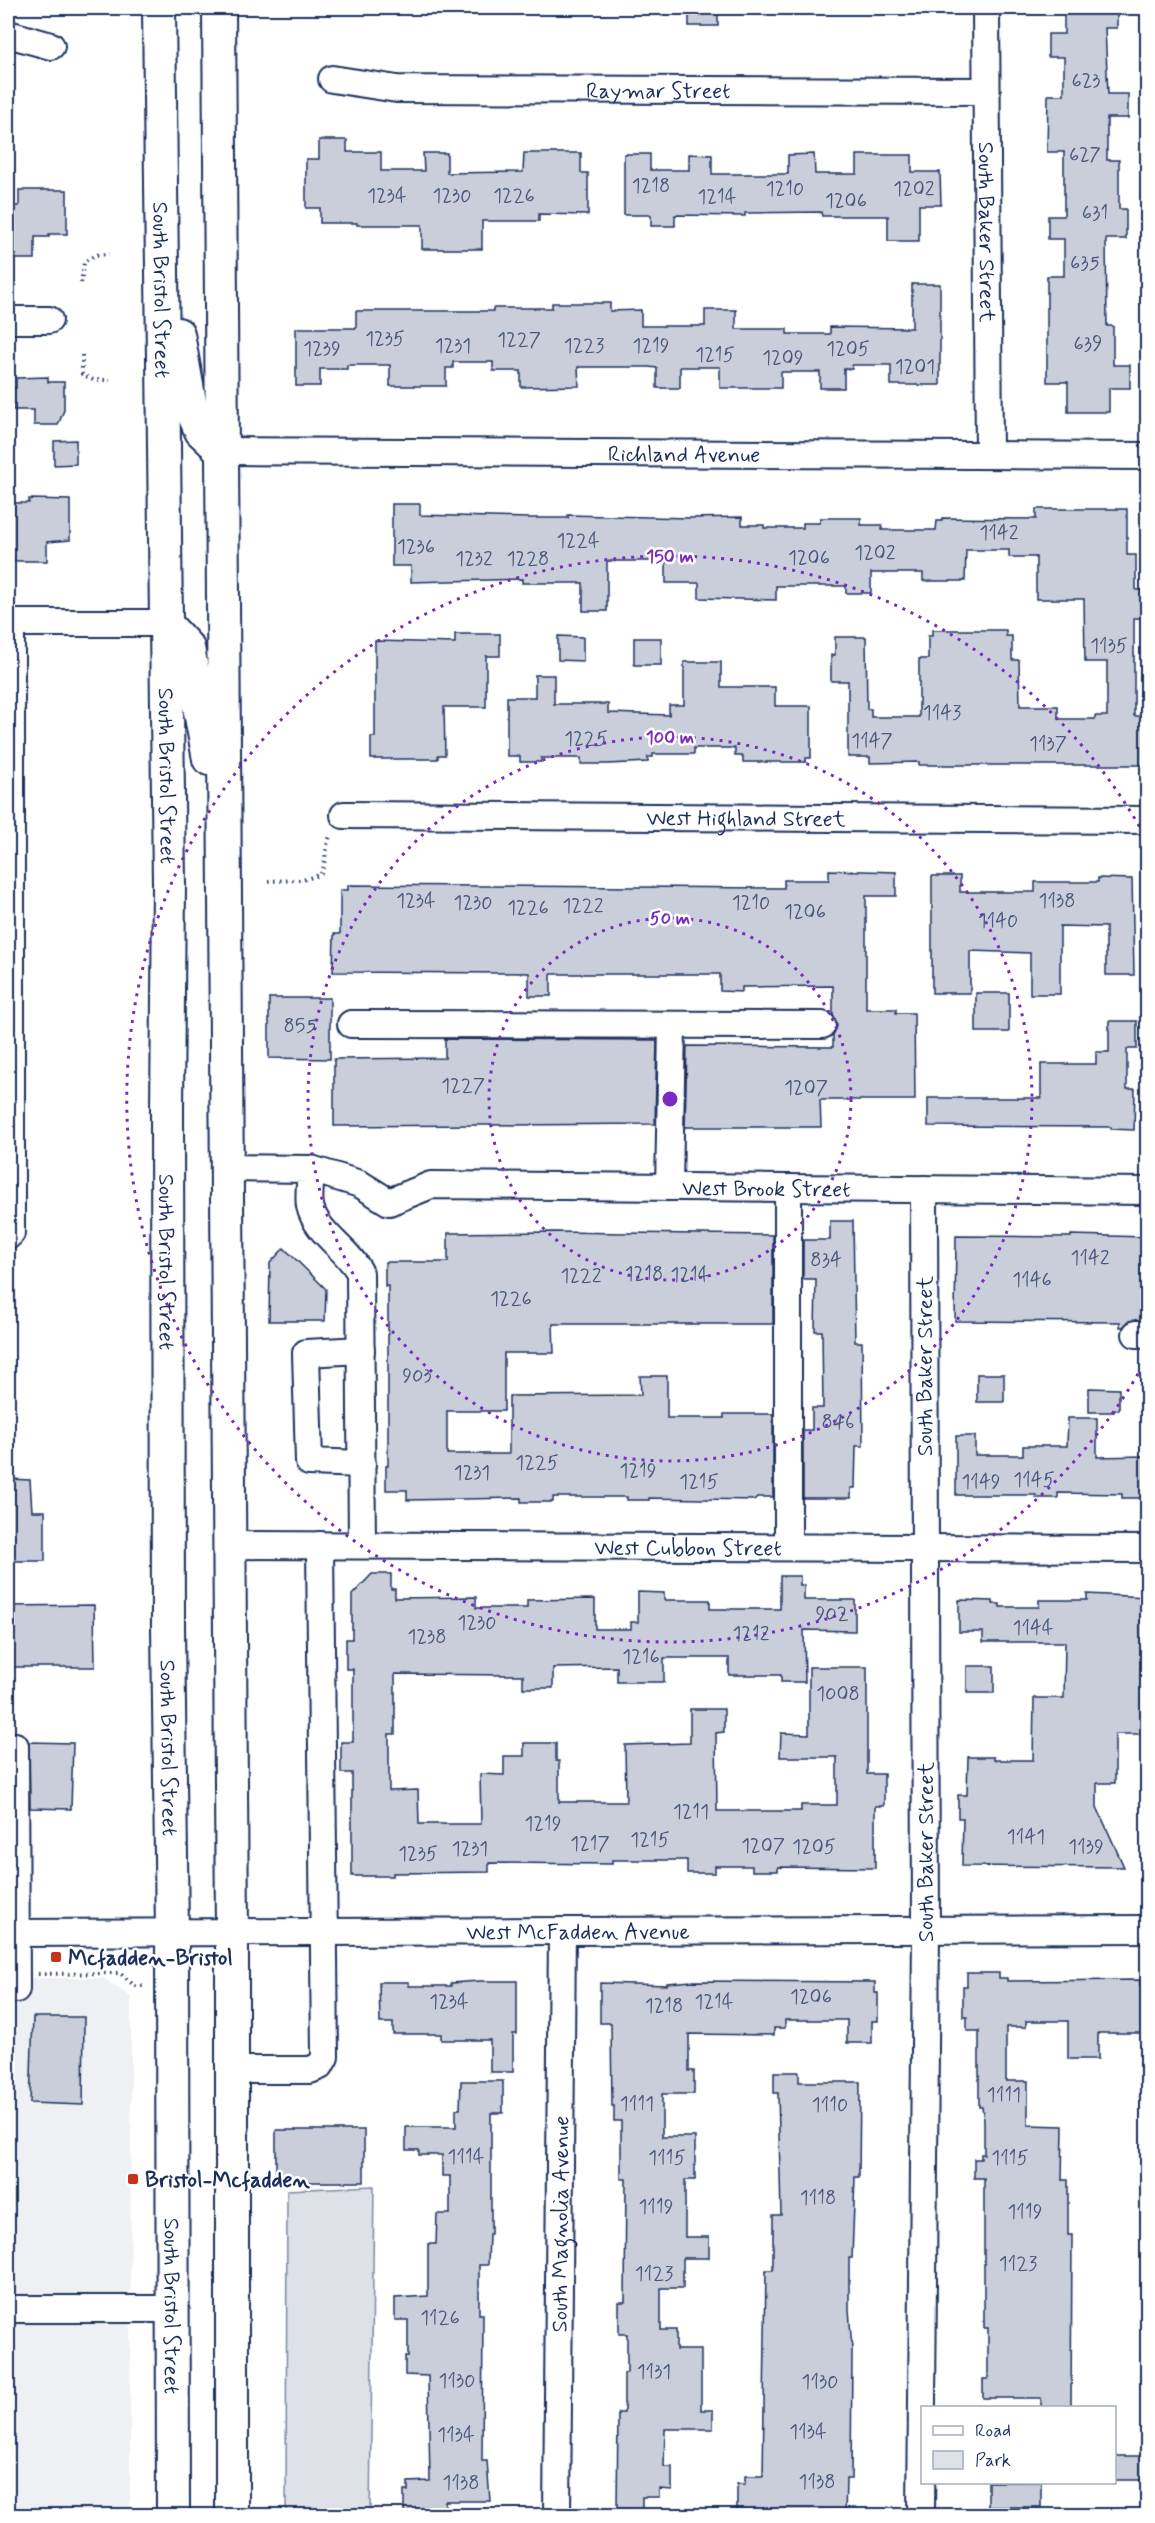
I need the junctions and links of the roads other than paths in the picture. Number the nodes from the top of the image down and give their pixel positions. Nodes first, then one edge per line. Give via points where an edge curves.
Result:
1 (159, 8) edge
2 (219, 8) edge
3 (986, 8) edge
4 (8, 34) edge
5 (51, 46) dead end
6 (332, 79) dead end
7 (986, 91) junction
8 (162, 247) junction
9 (8, 320) edge
10 (49, 320) dead end
11 (222, 451) junction
12 (989, 455) junction
13 (1148, 456) edge
14 (9, 623) edge
15 (165, 623) junction
16 (344, 815) road end
17 (1148, 820) edge
18 (225, 839) junction
19 (351, 1024) dead end
20 (822, 1025) dead end
21 (672, 1026) junction
22 (227, 1168) junction
23 (311, 1169) junction
24 (669, 1187) junction
25 (788, 1188) junction
26 (924, 1189) junction
27 (1148, 1191) edge
28 (8, 1236) edge
29 (361, 1350) junction
30 (362, 1464) junction
31 (229, 1545) junction
32 (320, 1545) junction
33 (362, 1545) junction
34 (788, 1547) junction
35 (925, 1548) junction
36 (1148, 1549) edge
37 (8, 1746) edge
38 (1148, 1929) edge
39 (926, 1930) junction
40 (324, 1932) junction
41 (562, 1932) junction
42 (12, 1933) edge
43 (172, 1933) junction
44 (232, 1933) junction
45 (16, 1981) road end
46 (232, 2070) junction
47 (8, 2309) edge
48 (172, 2309) junction
49 (922, 2406) edge
50 (921, 2484) edge
51 (173, 2516) edge
52 (232, 2516) edge
53 (557, 2516) edge
54 (921, 2516) edge

1 - 8 main road, South Bristol Street
2 - 11 main road
3 - 7 street, South Baker Street
4 - 5 street
6 - 7 street, Raymar Street via 397,89
7 - 12 street, South Baker Street
8 - 11 main road via 191,408 201,431
8 - 15 main road, South Bristol Street
9 - 10 street
11 - 12 street, Richland Avenue
11 - 18 main road
12 - 13 street, Richland Avenue
14 - 15 street
14 - 28 street
15 - 18 main road via 188,648
15 - 43 main road, South Bristol Street
16 - 17 street, West Highland Street
18 - 22 main road
19 - 21 street
20 - 21 street
21 - 24 street
22 - 23 street
22 - 31 main road
23 - 24 street, West Brook Street via 360,1184 389,1202 431,1185
23 - 29 street via 310,1205 315,1220 354,1260 360,1273
24 - 25 street, West Brook Street
25 - 26 street, West Brook Street
25 - 34 street
26 - 27 street, West Brook Street
26 - 35 street, South Baker Street
29 - 30 street
29 - 30 street via 306,1353 309,1462
30 - 33 street
31 - 32 street, West Cubbon Street
31 - 44 main road
32 - 33 street, West Cubbon Street
32 - 40 street
33 - 34 street, West Cubbon Street
34 - 35 street, West Cubbon Street
35 - 36 street, West Cubbon Street
35 - 39 street, South Baker Street
37 - 42 street via 15,1746
38 - 39 street, West McFadden Avenue
39 - 41 street, West McFadden Avenue
39 - 49 street, South Baker Street
40 - 41 street, West McFadden Avenue
40 - 44 street, West McFadden Avenue
40 - 46 street via 325,2057 320,2066
41 - 53 street, South Magnolia Avenue
42 - 43 street, West McFadden Avenue
42 - 45 street
43 - 44 street, West McFadden Avenue
43 - 48 main road, South Bristol Street
44 - 46 main road
46 - 52 main road
47 - 48 street
48 - 51 main road, South Bristol Street
50 - 54 street, South Baker Street

